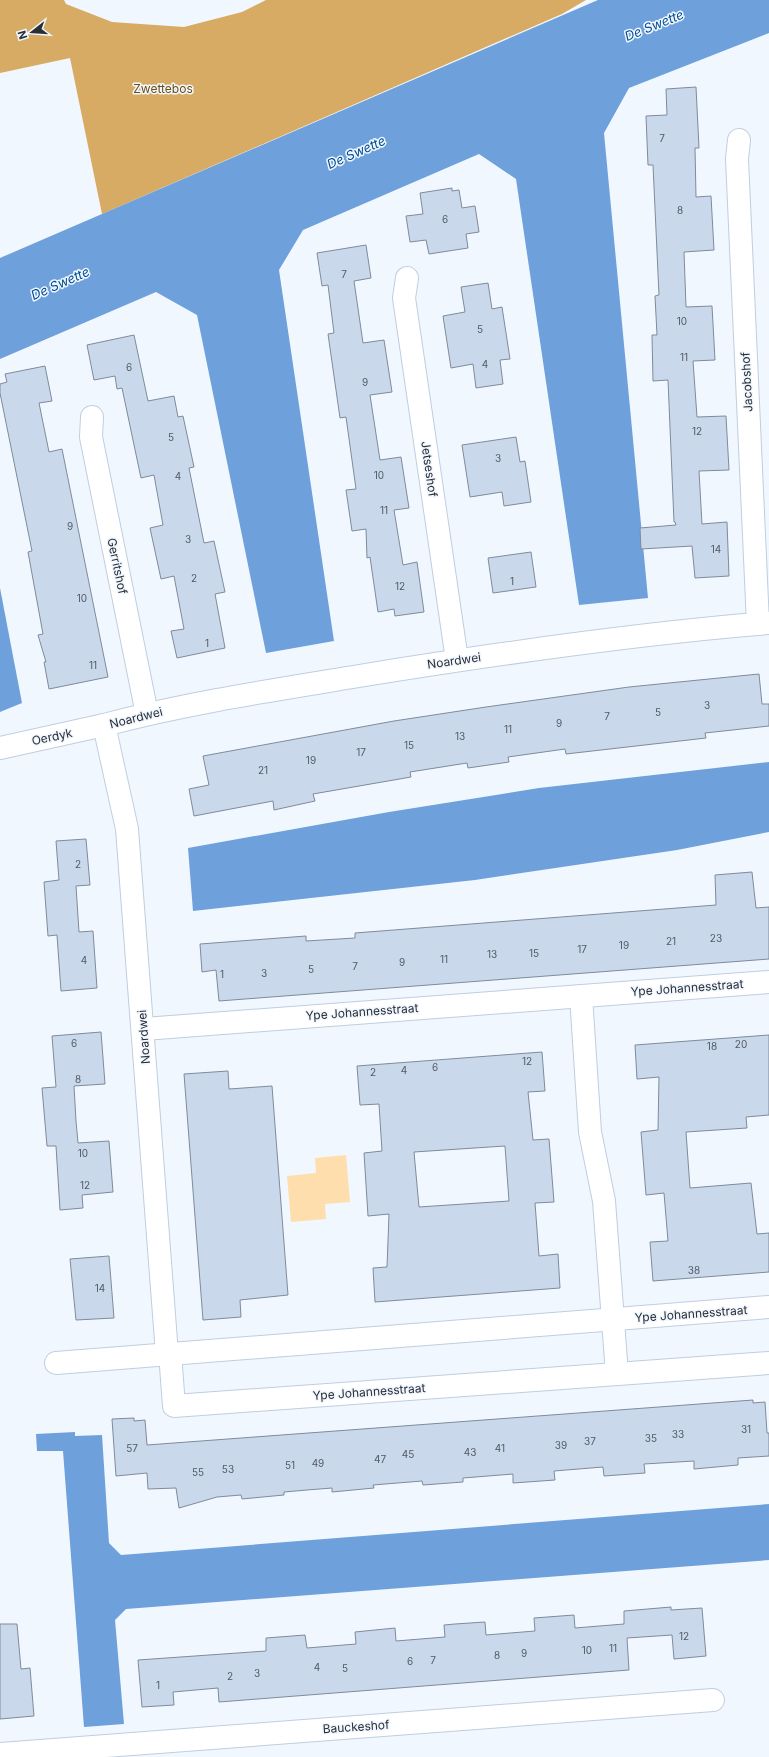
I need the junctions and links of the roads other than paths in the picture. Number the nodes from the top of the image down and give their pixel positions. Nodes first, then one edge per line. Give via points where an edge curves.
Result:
1 (739, 140) dead end
2 (407, 278) dead end
3 (92, 417) dead end
4 (763, 624) edge
5 (457, 660) junction
6 (147, 714) junction
7 (104, 725) junction
8 (0, 748) edge
9 (769, 982) edge
10 (581, 996) junction
11 (144, 1029) junction
12 (769, 1308) edge
13 (613, 1320) junction
14 (169, 1354) junction
15 (56, 1363) dead end
16 (769, 1363) edge
17 (617, 1374) junction
18 (713, 1700) dead end
19 (0, 1754) edge

1 - 4 street, Jacobshof via 736,159
2 - 5 street, Jetseshof via 404,298
3 - 6 street, Gerritshof via 91,437
4 - 5 street, Noardwei via 615,639
5 - 6 street, Noardwei
6 - 7 street, Noardwei
7 - 8 street, Oerdyk
7 - 11 street, Noardwei via 127,829
9 - 10 street, Ype Johannesstraat
10 - 11 street, Ype Johannesstraat
10 - 13 street via 590,1132 604,1201
11 - 14 street, Noardwei
12 - 13 street, Ype Johannesstraat
13 - 14 street, Ype Johannesstraat
13 - 17 street
14 - 15 street, Ype Johannesstraat
14 - 17 street, Ype Johannesstraat via 174,1406
16 - 17 street, Ype Johannesstraat
18 - 19 street, Bauckeshof

